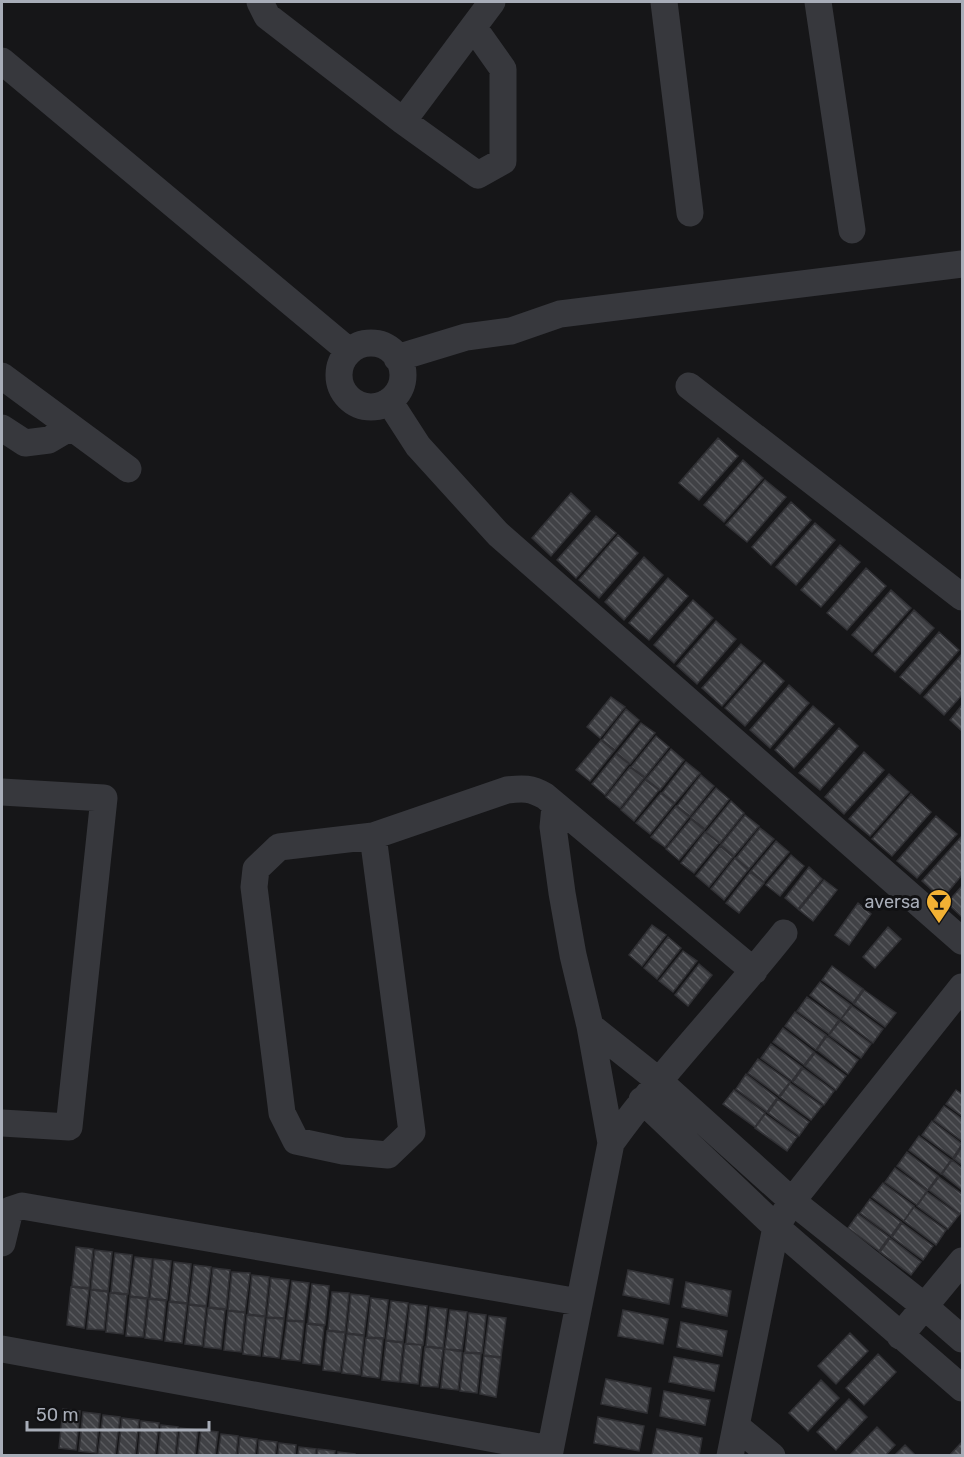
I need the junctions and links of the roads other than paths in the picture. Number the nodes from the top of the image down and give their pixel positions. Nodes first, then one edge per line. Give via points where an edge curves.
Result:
1 (260, 2) edge
2 (492, 2) edge
3 (664, 2) edge
4 (818, 2) edge
5 (474, 28) junction
6 (2, 61) edge
7 (403, 121) junction
8 (690, 213) dead end
9 (852, 230) dead end
10 (963, 264) edge
11 (349, 351) junction
12 (397, 357) junction
13 (2, 376) edge
14 (689, 386) dead end
15 (389, 401) junction
16 (70, 427) junction
17 (2, 428) edge
18 (128, 469) dead end
19 (963, 597) edge
20 (2, 792) edge
21 (555, 806) junction
22 (373, 836) junction
23 (784, 933) dead end
24 (963, 941) edge
25 (754, 971) junction
26 (963, 987) edge
27 (590, 1026) junction
28 (650, 1091) junction
29 (2, 1124) edge
30 (611, 1143) junction
31 (792, 1202) junction
32 (776, 1227) junction
33 (2, 1243) edge
34 (963, 1261) edge
35 (579, 1302) junction
36 (924, 1306) junction
37 (900, 1336) junction
38 (963, 1339) edge
39 (2, 1349) edge
40 (963, 1388) edge
41 (736, 1426) junction
42 (550, 1452) edge
43 (730, 1455) edge
44 (772, 1455) edge

1 - 7 street via 267,16
2 - 5 street
3 - 8 street
4 - 9 street
5 - 7 street
5 - 7 street via 503,69 503,161 478,175
6 - 11 street
10 - 12 street via 560,314 511,331 466,337
11 - 12 street via 370,343 385,346
11 - 15 street via 339,372 346,395 366,407
12 - 15 street via 402,380
13 - 16 street
14 - 19 street
15 - 24 street via 418,446 498,534
16 - 17 street via 50,440 25,443
16 - 18 street
20 - 29 street via 104,798 69,1127
21 - 22 street via 545,796 525,787
21 - 25 street
21 - 27 street via 553,827 562,893
22 - 22 street via 412,1132 388,1155 296,1142 282,1113 254,887 256,869 279,847
23 - 25 street
25 - 28 street
26 - 31 street
27 - 28 street
27 - 30 street
28 - 30 street
28 - 31 street
28 - 32 street
30 - 35 street
31 - 32 street
31 - 36 street
32 - 37 street
32 - 41 street
33 - 35 street via 10,1210 22,1206
34 - 36 street
35 - 42 street
36 - 37 street
36 - 38 street
37 - 40 street
39 - 42 street
41 - 43 street
41 - 44 street

